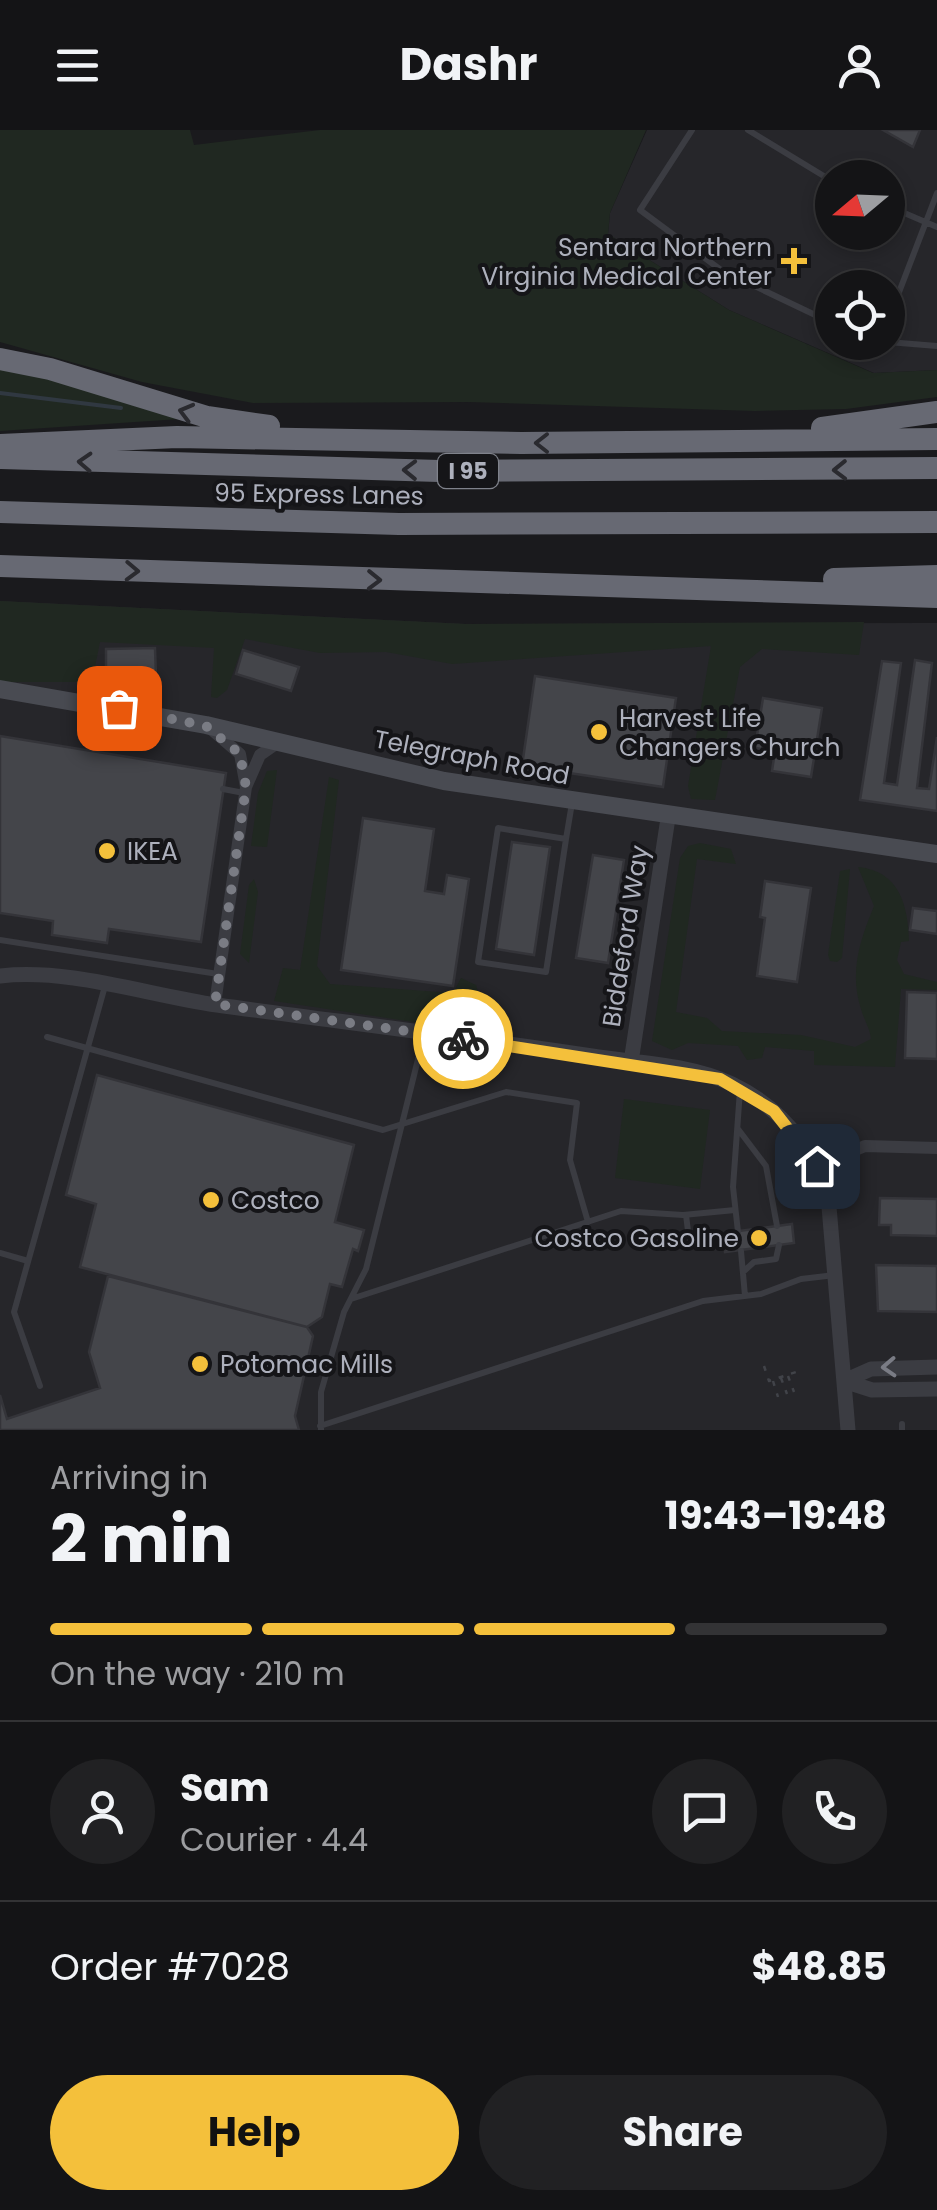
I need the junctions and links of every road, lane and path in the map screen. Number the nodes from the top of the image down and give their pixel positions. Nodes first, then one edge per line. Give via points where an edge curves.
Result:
1 (692, 130) edge
2 (748, 130) edge
3 (815, 170) edge
4 (937, 193) edge
5 (905, 214) edge
6 (924, 222) junction
7 (937, 226) edge
8 (905, 274) edge
9 (815, 315) edge
10 (905, 343) edge
11 (937, 346) edge
12 (0, 359) edge
13 (937, 412) edge
14 (937, 438) edge
15 (387, 440) junction
16 (640, 442) junction
17 (0, 445) edge
18 (0, 458) edge
19 (937, 468) edge
20 (0, 512) edge
21 (937, 522) edge
22 (0, 566) edge
23 (937, 576) edge
24 (641, 584) junction
25 (937, 597) edge
26 (0, 690) edge
27 (206, 726) junction
28 (280, 741) junction
29 (224, 789) dead end
30 (245, 790) junction
31 (572, 802) junction
32 (668, 818) junction
33 (566, 839) junction
34 (937, 854) edge
35 (0, 940) edge
36 (220, 974) junction
37 (0, 976) edge
38 (105, 986) junction
39 (215, 1004) junction
40 (424, 1034) junction
41 (47, 1036) dead end
42 (88, 1048) junction
43 (631, 1062) junction
44 (740, 1088) junction
45 (404, 1125) junction
46 (737, 1129) junction
47 (937, 1148) edge
48 (817, 1166) junction
49 (736, 1210) junction
50 (686, 1214) junction
51 (588, 1222) junction
52 (777, 1226) dead end
53 (688, 1231) dead end
54 (738, 1232) dead end
55 (778, 1245) dead end
56 (741, 1251) dead end
57 (0, 1253) edge
58 (28, 1261) junction
59 (743, 1272) junction
60 (837, 1275) junction
61 (745, 1296) junction
62 (350, 1299) junction
63 (764, 1366) dead end
64 (937, 1367) edge
65 (799, 1371) dead end
66 (788, 1374) junction
67 (781, 1377) junction
68 (773, 1379) junction
69 (844, 1380) junction
70 (40, 1386) dead end
71 (937, 1389) edge
72 (794, 1392) dead end
73 (787, 1394) dead end
74 (778, 1397) dead end
75 (320, 1428) edge
76 (848, 1430) edge

1 - 9 lane via 640,210 721,270
2 - 3 lane
4 - 6 lane
5 - 6 lane
6 - 7 lane
6 - 8 lane
10 - 11 lane
15 -> 12 highway via 207,417
13 - 16 highway
14 - 16 highway
16 -> 15 highway
15 - 17 highway via 177,437
19 -> 18 highway, I 95 via 458,471
20 - 21 highway, 95 Express Lanes via 399,524
22 -> 24 highway
23 - 24 highway
24 - 25 highway
26 - 27 main road, Telegraph Road
27 - 28 main road, Telegraph Road
27 - 30 street via 240,754
28 - 30 street via 260,755
28 - 31 main road, Telegraph Road via 444,782
29 - 30 lane
30 - 36 street
31 - 32 main road, Telegraph Road
31 - 33 lane
32 - 34 main road, Telegraph Road
32 - 43 street, Biddeford Way
33 - 33 lane via 546,972 478,962 498,828
35 - 36 lane
36 - 39 street
37 - 38 street
38 - 39 street
38 - 42 lane
39 - 40 street
40 - 43 street
40 - 45 lane
41 - 42 lane
42 - 45 lane via 373,1128
42 - 58 lane
43 - 44 street
44 - 46 lane
44 - 48 street via 792,1128
45 - 51 lane via 506,1092 577,1103 570,1160
45 - 62 lane via 366,1269
46 - 49 lane
46 - 52 lane via 766,1166
47 - 48 street via 865,1146
48 - 60 street via 833,1217
49 - 50 lane
49 - 54 lane
50 - 51 lane via 621,1211
50 - 53 lane
51 - 62 lane
55 - 59 lane via 776,1259 754,1262
56 - 59 lane
57 - 58 lane
58 - 70 lane via 14,1312
59 - 61 lane
60 - 61 lane
60 - 69 street
61 - 75 lane via 702,1302
62 - 75 lane via 318,1406
63 - 68 path
64 -> 69 street via 871,1368
65 - 66 path
66 - 67 path
66 - 72 path
67 - 68 path
67 - 73 path
68 - 74 path
69 - 71 street via 877,1390
69 - 76 street

